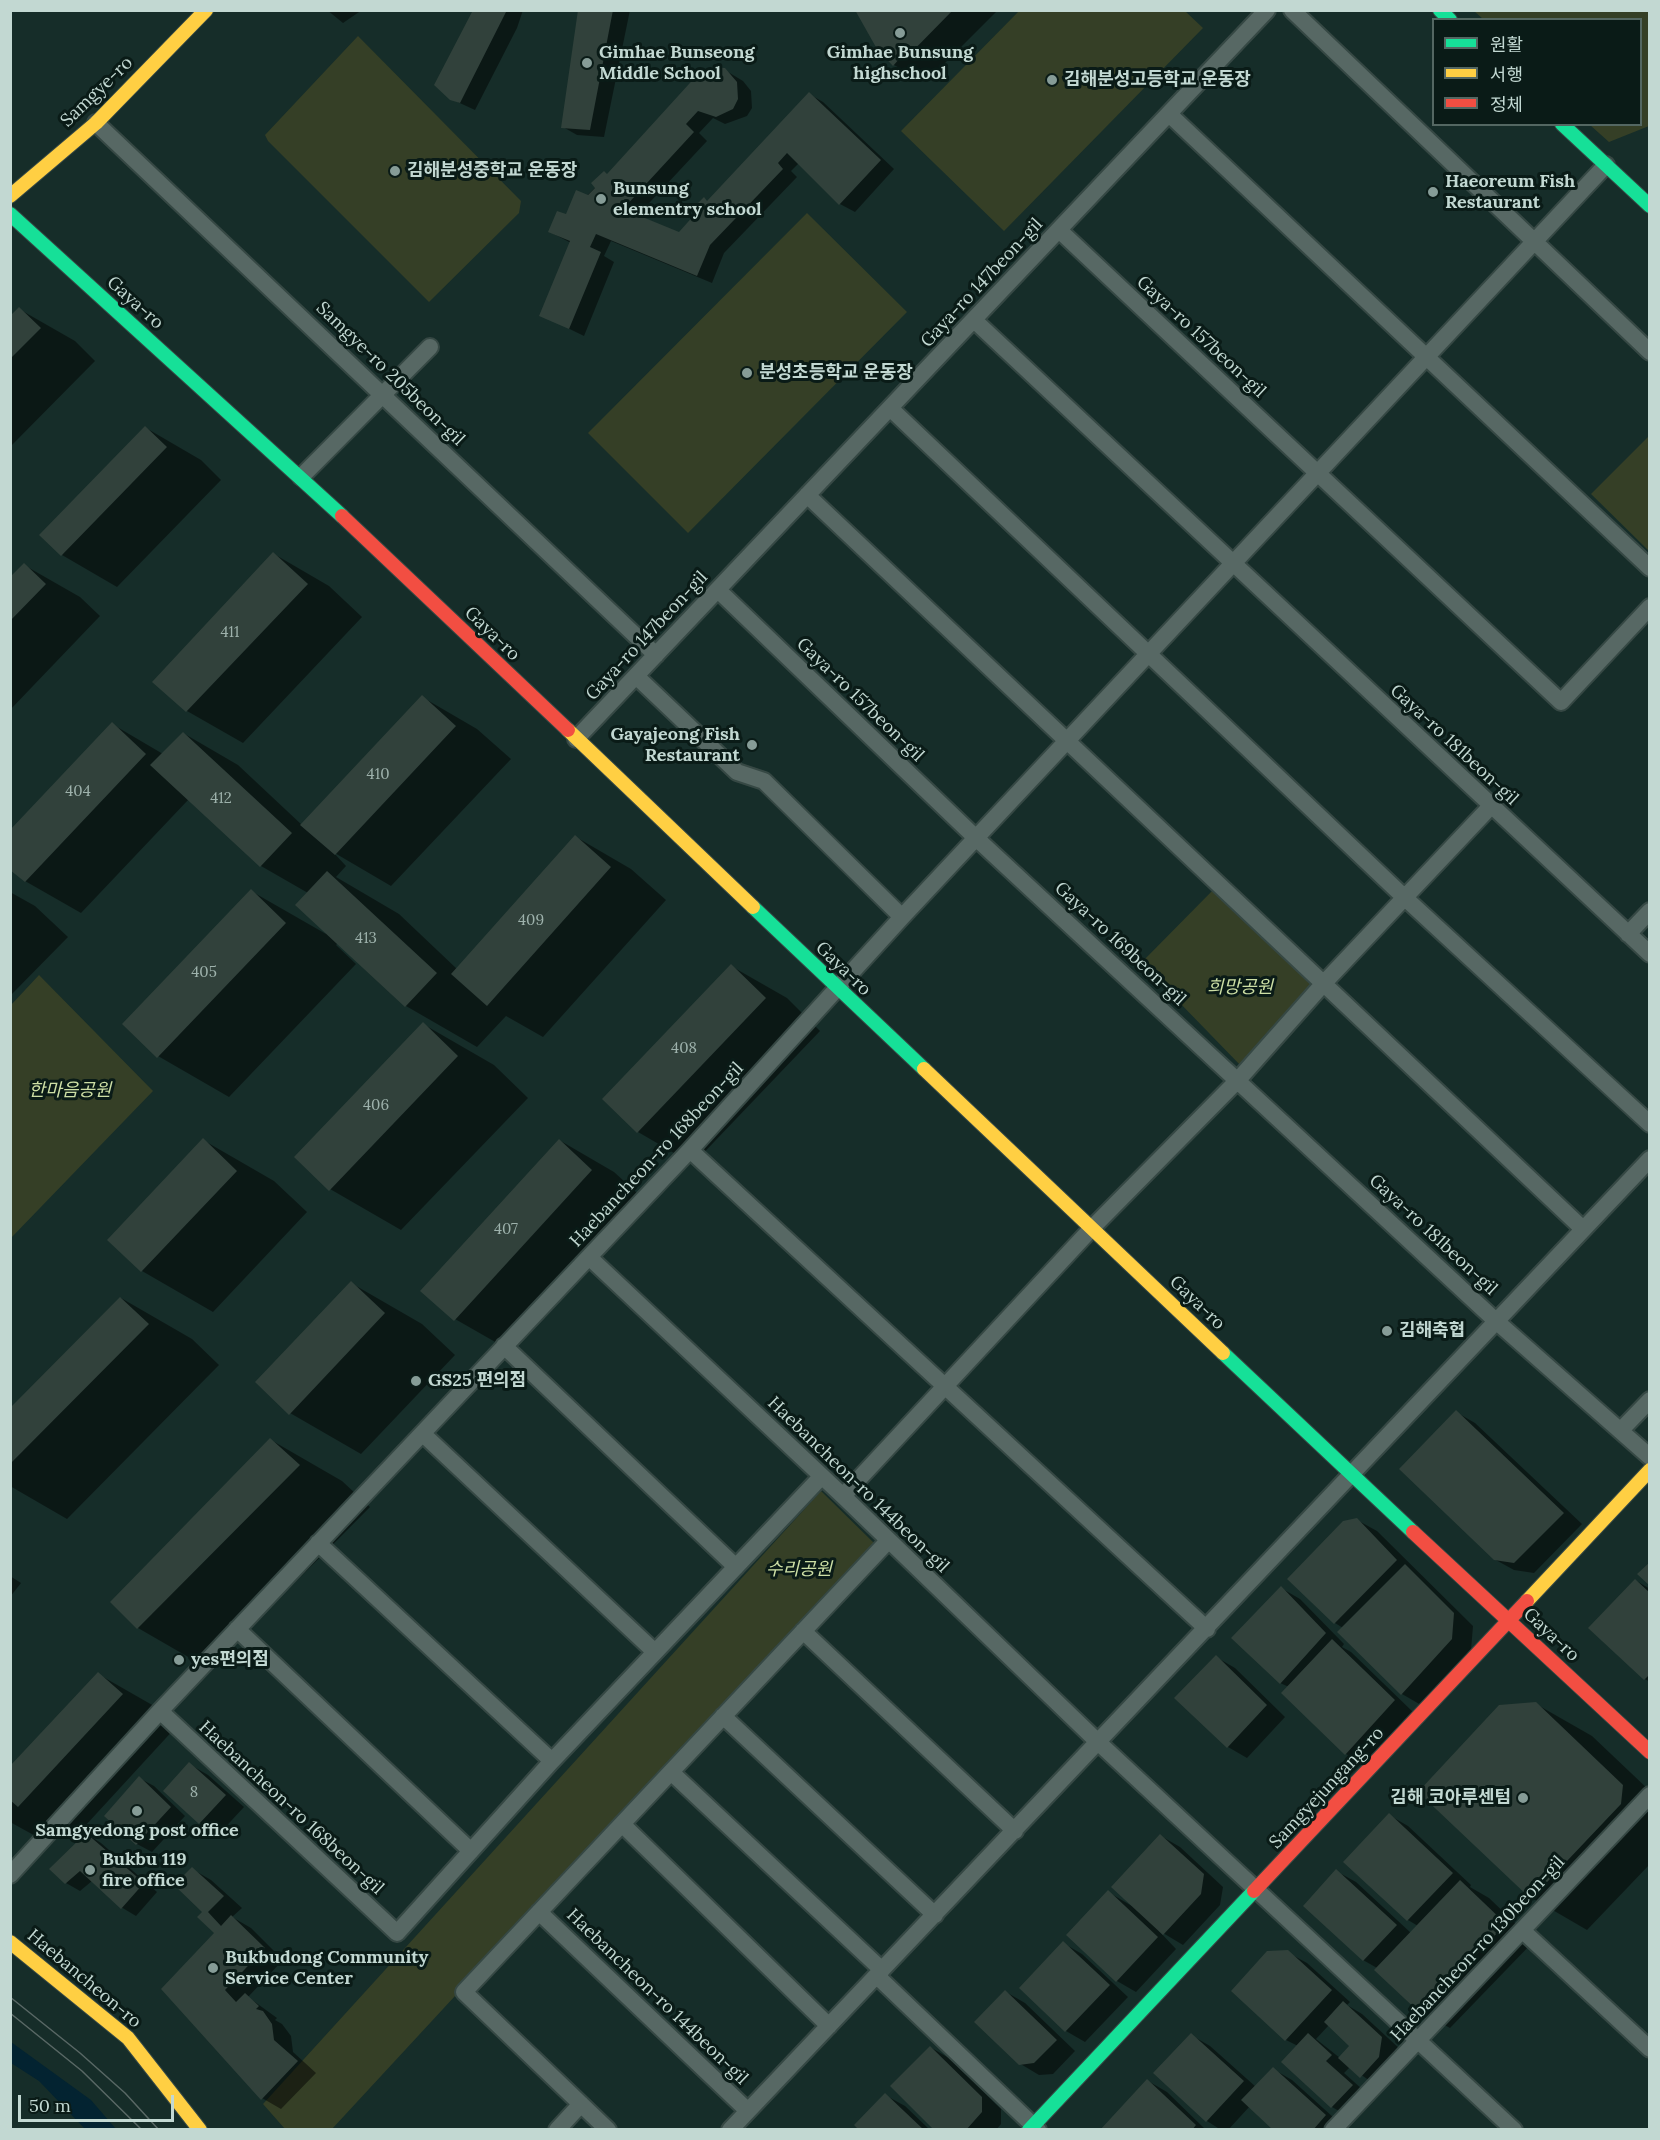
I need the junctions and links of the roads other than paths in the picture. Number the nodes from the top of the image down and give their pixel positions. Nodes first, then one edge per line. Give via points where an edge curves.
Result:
1 (206, 10) edge
2 (1267, 10) edge
3 (1292, 10) edge
4 (1169, 114) junction
5 (96, 123) junction
6 (1564, 126) edge
7 (1606, 165) junction
8 (10, 196) edge
9 (1650, 206) edge
10 (10, 214) edge
11 (1059, 230) junction
12 (1535, 241) junction
13 (974, 320) junction
14 (430, 347) dead end
15 (1650, 352) edge
16 (1425, 357) junction
17 (382, 393) junction
18 (890, 408) junction
19 (1316, 473) junction
20 (301, 477) junction
21 (807, 495) junction
22 (1232, 564) junction
23 (1650, 568) edge
24 (718, 590) junction
25 (1650, 607) edge
26 (1147, 654) junction
27 (656, 655) junction
28 (636, 676) junction
29 (576, 739) junction
30 (1067, 741) junction
31 (1491, 806) junction
32 (976, 838) junction
33 (1404, 897) junction
34 (1650, 911) edge
35 (902, 917) junction
36 (1628, 934) junction
37 (1650, 954) edge
38 (1324, 983) junction
39 (836, 988) junction
40 (1238, 1080) junction
41 (1650, 1124) edge
42 (690, 1150) junction
43 (1650, 1159) edge
44 (1092, 1228) junction
45 (1583, 1229) junction
46 (589, 1257) junction
47 (1496, 1321) junction
48 (504, 1346) junction
49 (945, 1387) junction
50 (1650, 1400) edge
51 (1622, 1429) junction
52 (423, 1434) junction
53 (1650, 1457) edge
54 (1650, 1470) edge
55 (1350, 1473) junction
56 (821, 1477) junction
57 (843, 1496) junction
58 (888, 1540) junction
59 (318, 1543) junction
60 (736, 1567) junction
61 (1508, 1621) junction
62 (237, 1629) junction
63 (1207, 1629) junction
64 (803, 1631) junction
65 (655, 1652) junction
66 (160, 1711) junction
67 (723, 1716) junction
68 (1099, 1743) junction
69 (1650, 1752) edge
70 (552, 1761) junction
71 (671, 1772) junction
72 (1650, 1795) edge
73 (622, 1824) junction
74 (1015, 1831) junction
75 (471, 1851) junction
76 (10, 1875) edge
77 (1257, 1889) junction
78 (539, 1912) junction
79 (935, 1915) junction
80 (1523, 1931) junction
81 (10, 1942) edge
82 (879, 1973) junction
83 (829, 2026) junction
84 (1419, 2040) junction
85 (1650, 2049) edge
86 (581, 2104) junction
87 (748, 2111) junction
88 (1033, 2128) edge
89 (200, 2130) edge
90 (557, 2130) edge
91 (608, 2130) edge
92 (730, 2130) edge
93 (1334, 2130) edge
94 (1514, 2130) edge

1 - 5 main road, Samgye-ro
2 - 4 street, Gaya-ro 147beon-gil
3 - 12 street
4 - 11 street, Gaya-ro 147beon-gil
4 - 16 street
5 - 8 main road, Samgye-ro
5 - 17 street, Samgye-ro 205beon-gil
6 - 7 main road
7 - 9 main road
7 - 12 street
10 - 20 main road, Gaya-ro
11 - 13 street, Gaya-ro 147beon-gil
11 - 19 street, Gaya-ro 157beon-gil
12 - 15 street
12 - 16 street
13 - 18 street, Gaya-ro 147beon-gil
13 - 22 street
14 - 17 street
16 - 19 street
16 - 23 street
17 - 20 street
17 - 27 street, Samgye-ro 205beon-gil
18 - 21 street, Gaya-ro 147beon-gil
18 - 26 street
19 - 22 street
19 - 25 street, Gaya-ro 157beon-gil via 1561,702
20 - 29 main road, Gaya-ro
21 - 24 street, Gaya-ro 147beon-gil
21 - 30 street
22 - 26 street
22 - 31 street, Gaya-ro 181beon-gil
24 - 27 street, Gaya-ro 147beon-gil
24 - 32 street, Gaya-ro 157beon-gil
26 - 30 street
26 - 33 street
27 - 28 street, Gaya-ro 147beon-gil
28 - 29 street, Gaya-ro 147beon-gil
28 - 35 street via 737,772 764,781
29 - 39 main road, Gaya-ro
30 - 32 street
30 - 38 street
31 - 33 street
31 - 36 street, Gaya-ro 181beon-gil
32 - 35 street
32 - 40 street, Gaya-ro 169beon-gil
33 - 38 street
33 - 41 street
34 - 36 street
35 - 39 street
36 - 37 street, Gaya-ro 181beon-gil
38 - 40 street
38 - 45 street
39 - 42 street, Haebancheon-ro 168beon-gil
39 - 44 main road, Gaya-ro
40 - 44 street
40 - 47 street, Gaya-ro 181beon-gil
42 - 46 street, Haebancheon-ro 168beon-gil
42 - 49 street
43 - 45 street, Gaya-ro 181beon-gil
44 - 49 street
44 - 55 main road, Gaya-ro
45 - 47 street, Gaya-ro 181beon-gil
46 - 48 street, Haebancheon-ro 168beon-gil
46 - 56 street, Haebancheon-ro 144beon-gil
47 - 51 street
47 - 55 street, Gaya-ro 181beon-gil
48 - 52 street, Haebancheon-ro 168beon-gil
48 - 60 street
49 - 57 street
49 - 63 street
50 - 51 street
51 - 53 street
52 - 59 street, Haebancheon-ro 168beon-gil
52 - 65 street
54 - 61 main road, Samgyejungang-ro
55 - 61 main road, Gaya-ro
55 - 63 street, Haebancheon-ro 144beon-gil
56 - 57 street, Haebancheon-ro 144beon-gil
56 - 60 street
57 - 58 street, Haebancheon-ro 144beon-gil
58 - 64 street
58 - 68 street, Haebancheon-ro 144beon-gil
59 - 62 street, Haebancheon-ro 168beon-gil
59 - 70 street
60 - 65 street
61 - 69 main road, Gaya-ro
61 - 77 main road, Samgyejungang-ro
62 - 66 street, Haebancheon-ro 168beon-gil
62 - 75 street
63 - 68 street, Haebancheon-ro 144beon-gil
64 - 67 street
64 - 74 street
65 - 70 street
66 - 75 street, Haebancheon-ro 168beon-gil via 397,1933
66 - 76 street, Haebancheon-ro 168beon-gil
67 - 71 street
67 - 79 street
68 - 74 street, Haebancheon-ro 144beon-gil
68 - 77 street
70 - 75 street
71 - 73 street
71 - 82 street
72 - 80 street, Haebancheon-ro 130beon-gil
73 - 78 street
73 - 83 street
74 - 79 street, Haebancheon-ro 144beon-gil
77 - 84 street
77 - 88 main road, Samgyejungang-ro
78 - 86 street via 464,1992
78 - 87 street, Haebancheon-ro 144beon-gil
79 - 82 street, Haebancheon-ro 144beon-gil
80 - 84 street, Haebancheon-ro 130beon-gil
80 - 85 street
81 - 89 main road, Haebancheon-ro via 128,2038
82 - 83 street, Haebancheon-ro 144beon-gil
82 - 88 street
83 - 87 street, Haebancheon-ro 144beon-gil
84 - 93 street, Haebancheon-ro 130beon-gil
84 - 94 street
86 - 90 street
86 - 91 street
87 - 92 street, Haebancheon-ro 144beon-gil

